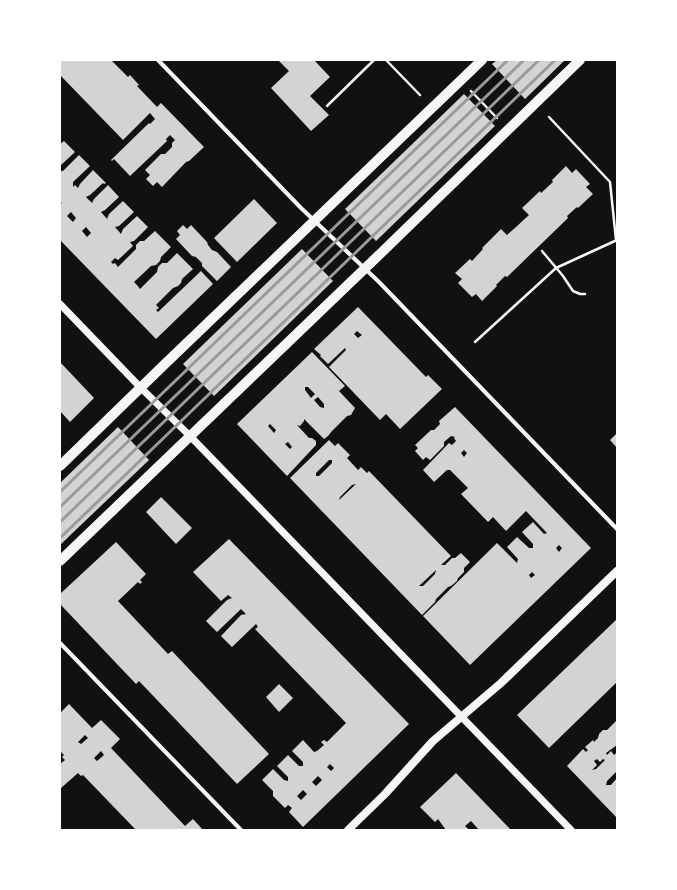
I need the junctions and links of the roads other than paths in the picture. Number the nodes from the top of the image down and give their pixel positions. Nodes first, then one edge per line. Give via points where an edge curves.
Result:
1 (158, 60) edge
2 (482, 60) edge
3 (580, 60) edge
4 (314, 220) junction
5 (365, 269) junction
6 (60, 304) edge
7 (140, 387) junction
8 (190, 436) junction
9 (60, 466) edge
10 (617, 529) edge
11 (60, 561) edge
12 (617, 571) edge
13 (60, 643) edge
14 (462, 716) junction
15 (241, 830) edge
16 (348, 830) edge
17 (571, 830) edge

1 - 4 street
2 - 4 main road
3 - 5 main road
4 - 5 street
4 - 7 main road
5 - 8 main road
5 - 10 street
6 - 7 street
7 - 8 street
7 - 9 main road
8 - 11 main road
8 - 14 street
12 - 14 main road via 501,683
13 - 15 street
14 - 16 main road via 433,741
14 - 17 street

